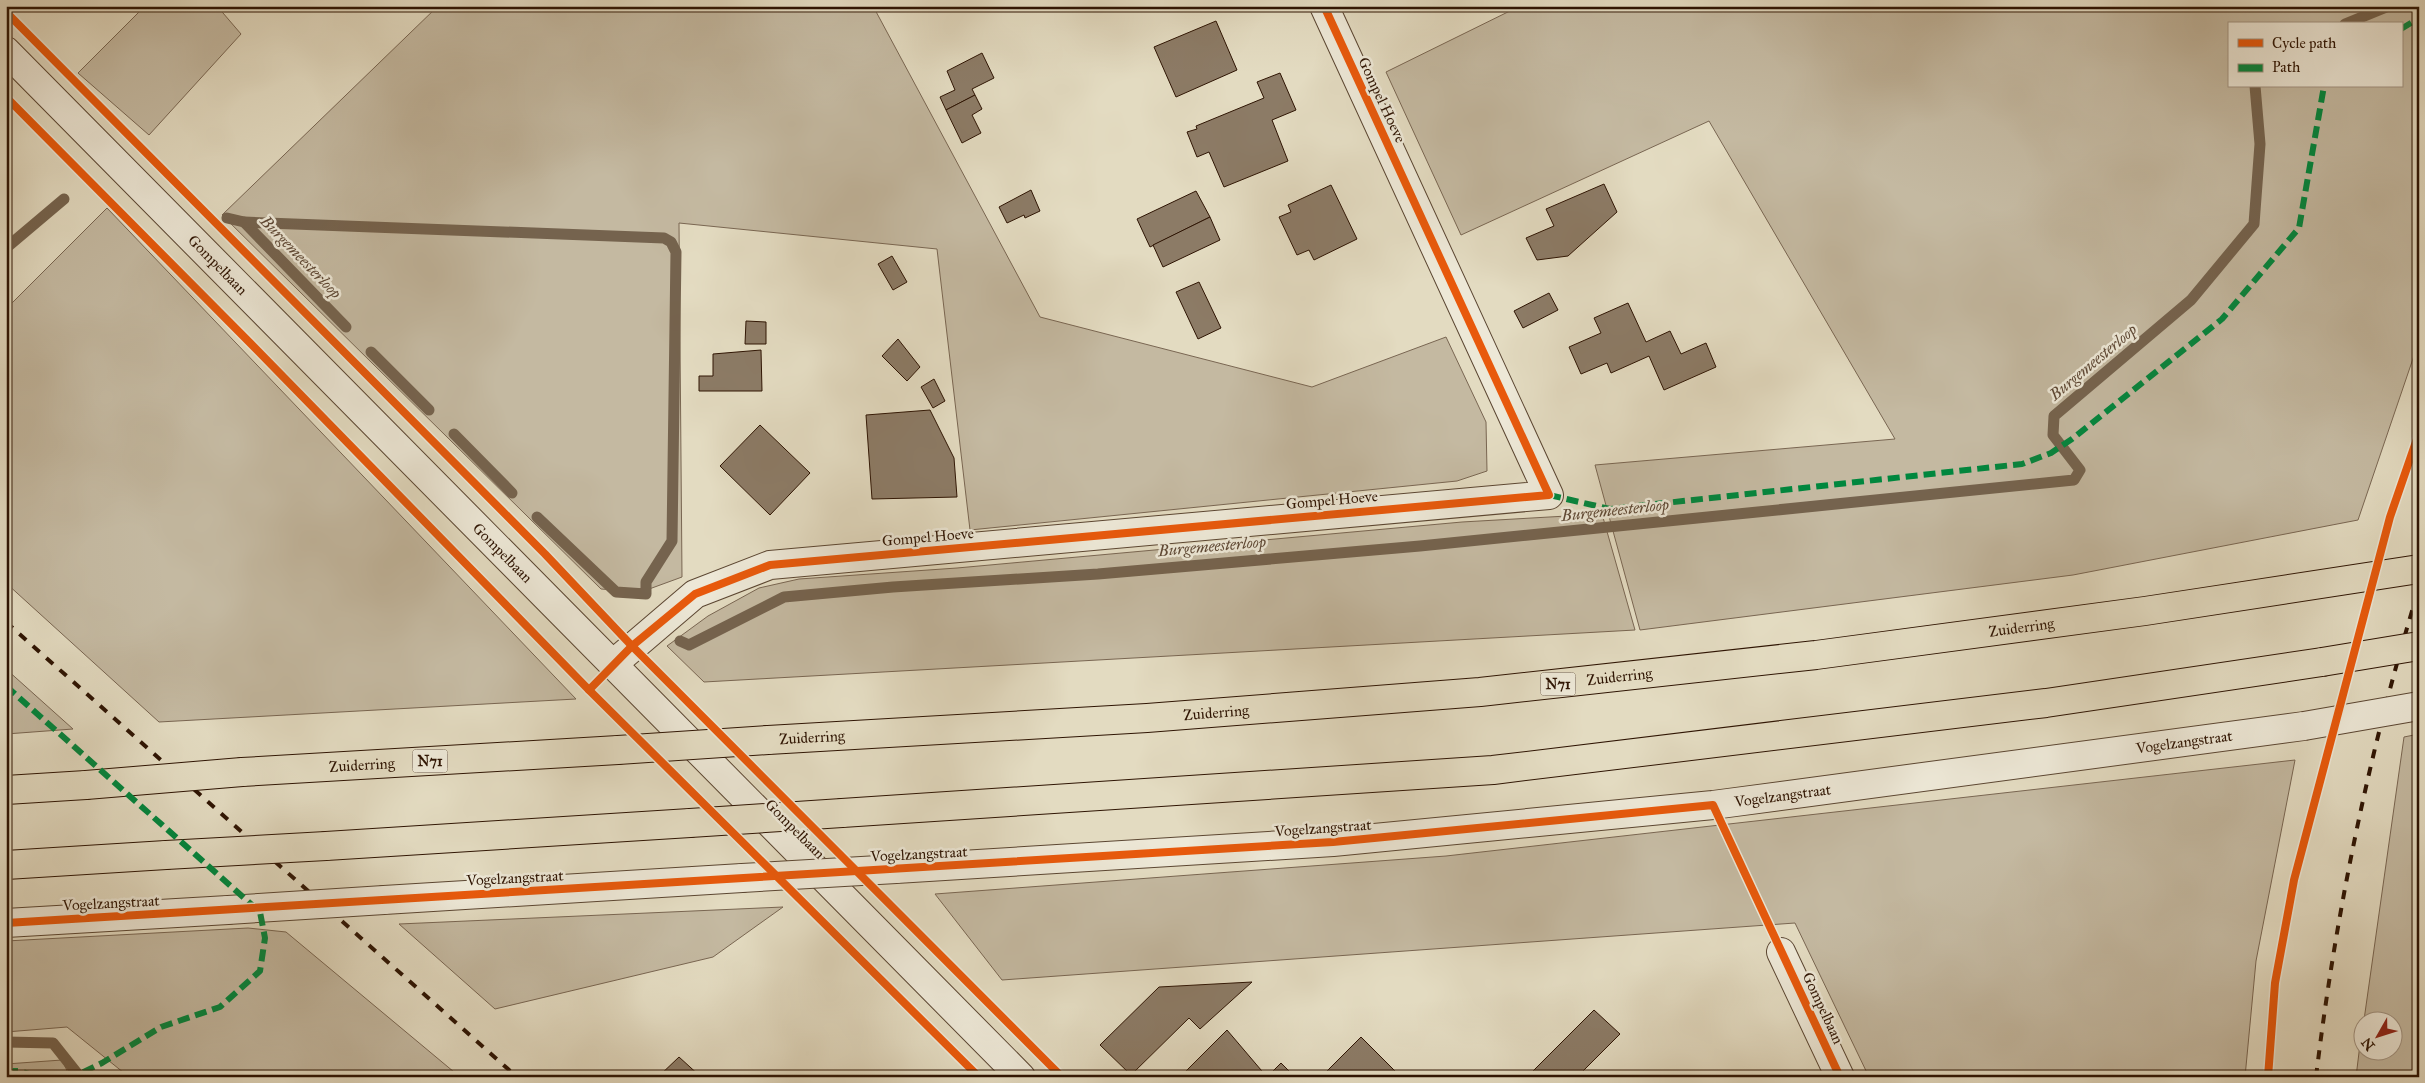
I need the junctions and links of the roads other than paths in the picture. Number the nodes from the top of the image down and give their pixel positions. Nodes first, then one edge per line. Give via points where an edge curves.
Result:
1 (1324, 6) edge
2 (6, 51) edge
3 (2419, 569) edge
4 (2419, 646) edge
5 (613, 664) junction
6 (2419, 706) edge
7 (6, 790) edge
8 (6, 865) edge
9 (6, 923) edge
10 (1781, 952) dead end
11 (1021, 1077) edge
12 (1840, 1077) edge

1 - 5 street, Gompel Hoeve via 1548,495 770,565 695,594
2 - 5 street, Gompelbaan
3 - 7 highway, Zuiderring / N71, bridge via 2145,612 1816,655 1480,692 1147,718 242,772
4 - 8 highway, bridge via 2046,703 1493,770
5 - 11 street, Gompelbaan
6 - 9 street, Vogelzangstraat, bridge via 2304,726 1703,806 1333,842
10 - 12 street, Gompelbaan

